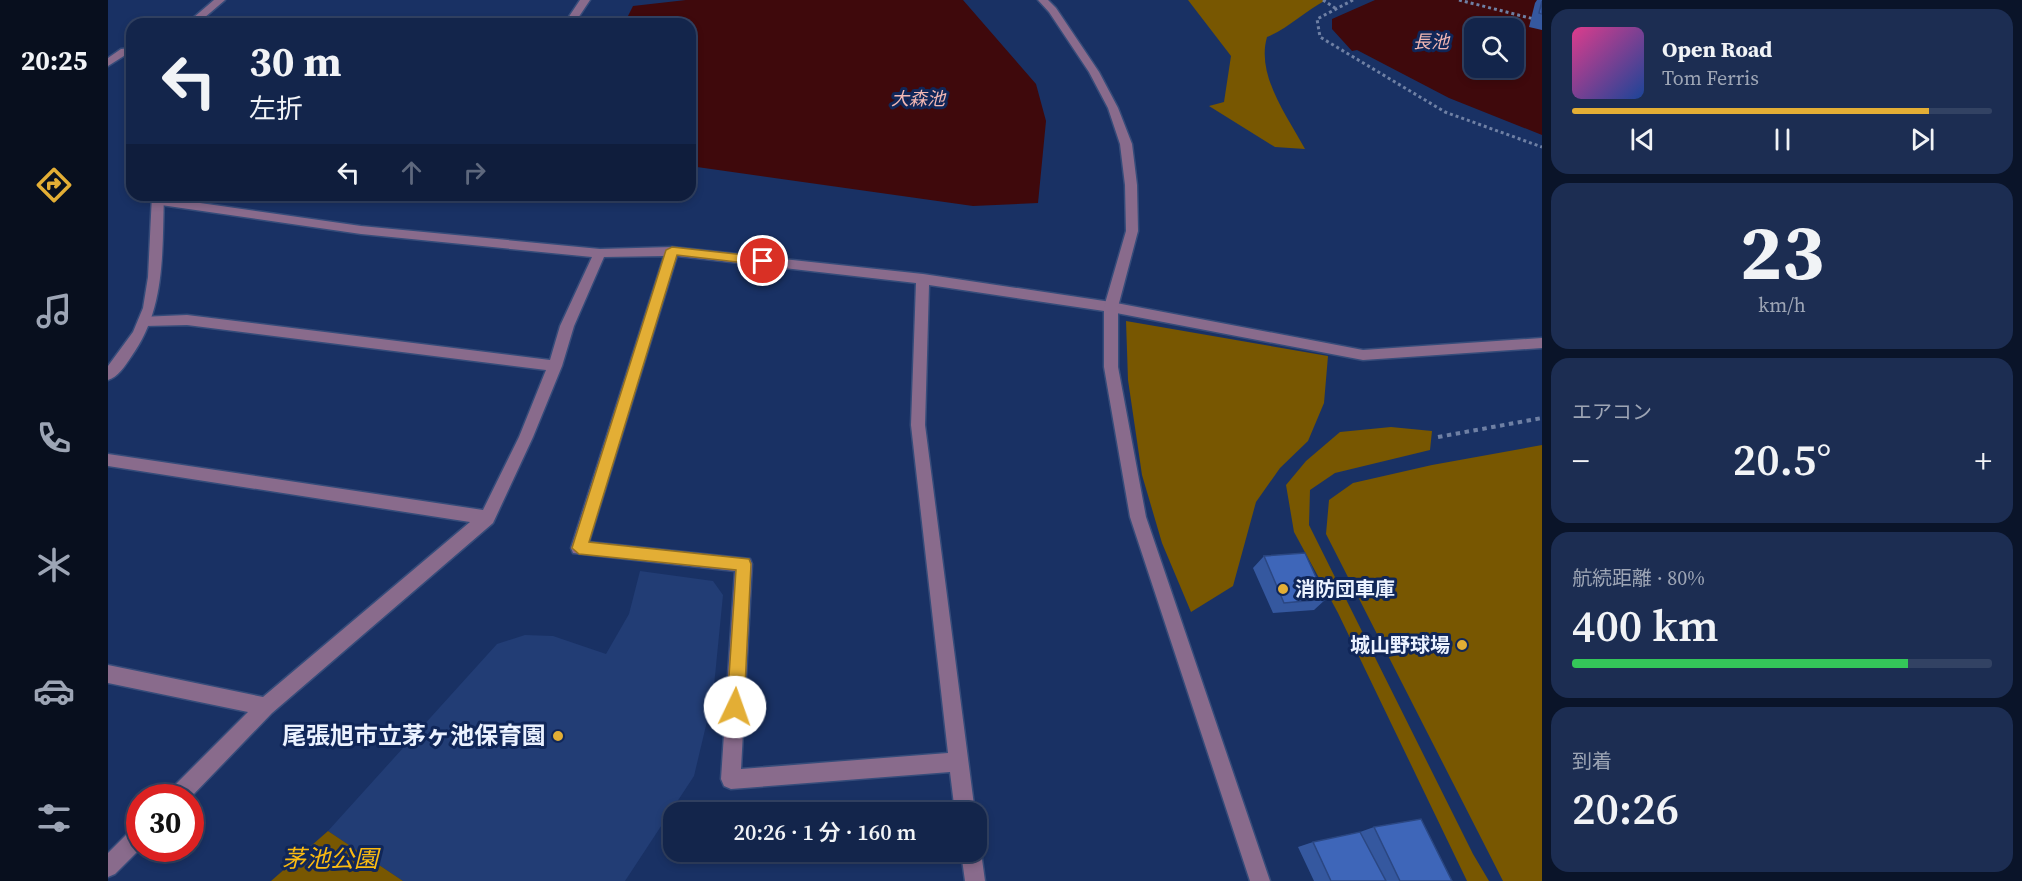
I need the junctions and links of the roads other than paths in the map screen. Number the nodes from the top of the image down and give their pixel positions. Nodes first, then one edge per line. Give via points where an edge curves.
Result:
1 (220, 0) edge
2 (585, 0) edge
3 (1043, 0) edge
4 (198, 18) edge
5 (572, 18) edge
6 (126, 51) edge
7 (108, 63) edge
8 (158, 201) edge
9 (177, 201) edge
10 (672, 250) junction
11 (600, 253) junction
12 (922, 279) junction
13 (1111, 306) junction
14 (145, 321) junction
15 (1542, 343) edge
16 (555, 366) junction
17 (108, 375) edge
18 (108, 460) edge
19 (487, 518) junction
20 (108, 674) edge
21 (266, 707) junction
22 (958, 762) junction
23 (190, 784) edge
24 (963, 802) edge
25 (126, 850) edge
26 (972, 862) edge
27 (108, 867) edge
28 (975, 881) edge
29 (1260, 881) edge

1 - 4 street
2 - 5 street
3 - 13 street via 1094,72 1126,144 1132,231
6 - 7 street
8 - 14 street
9 - 11 street via 361,230
10 - 11 street
10 - 12 street
10 - 22 street via 579,548 744,564 731,779
11 - 16 street via 567,326
12 - 13 street
12 - 22 street via 918,425
13 - 15 street via 1363,355
13 - 29 street via 1111,367 1138,517
14 - 16 street via 187,320
14 - 17 street
16 - 19 street
18 - 19 street
19 - 21 street
20 - 21 street
21 - 23 street
22 - 24 street
25 - 27 street
26 - 28 street

